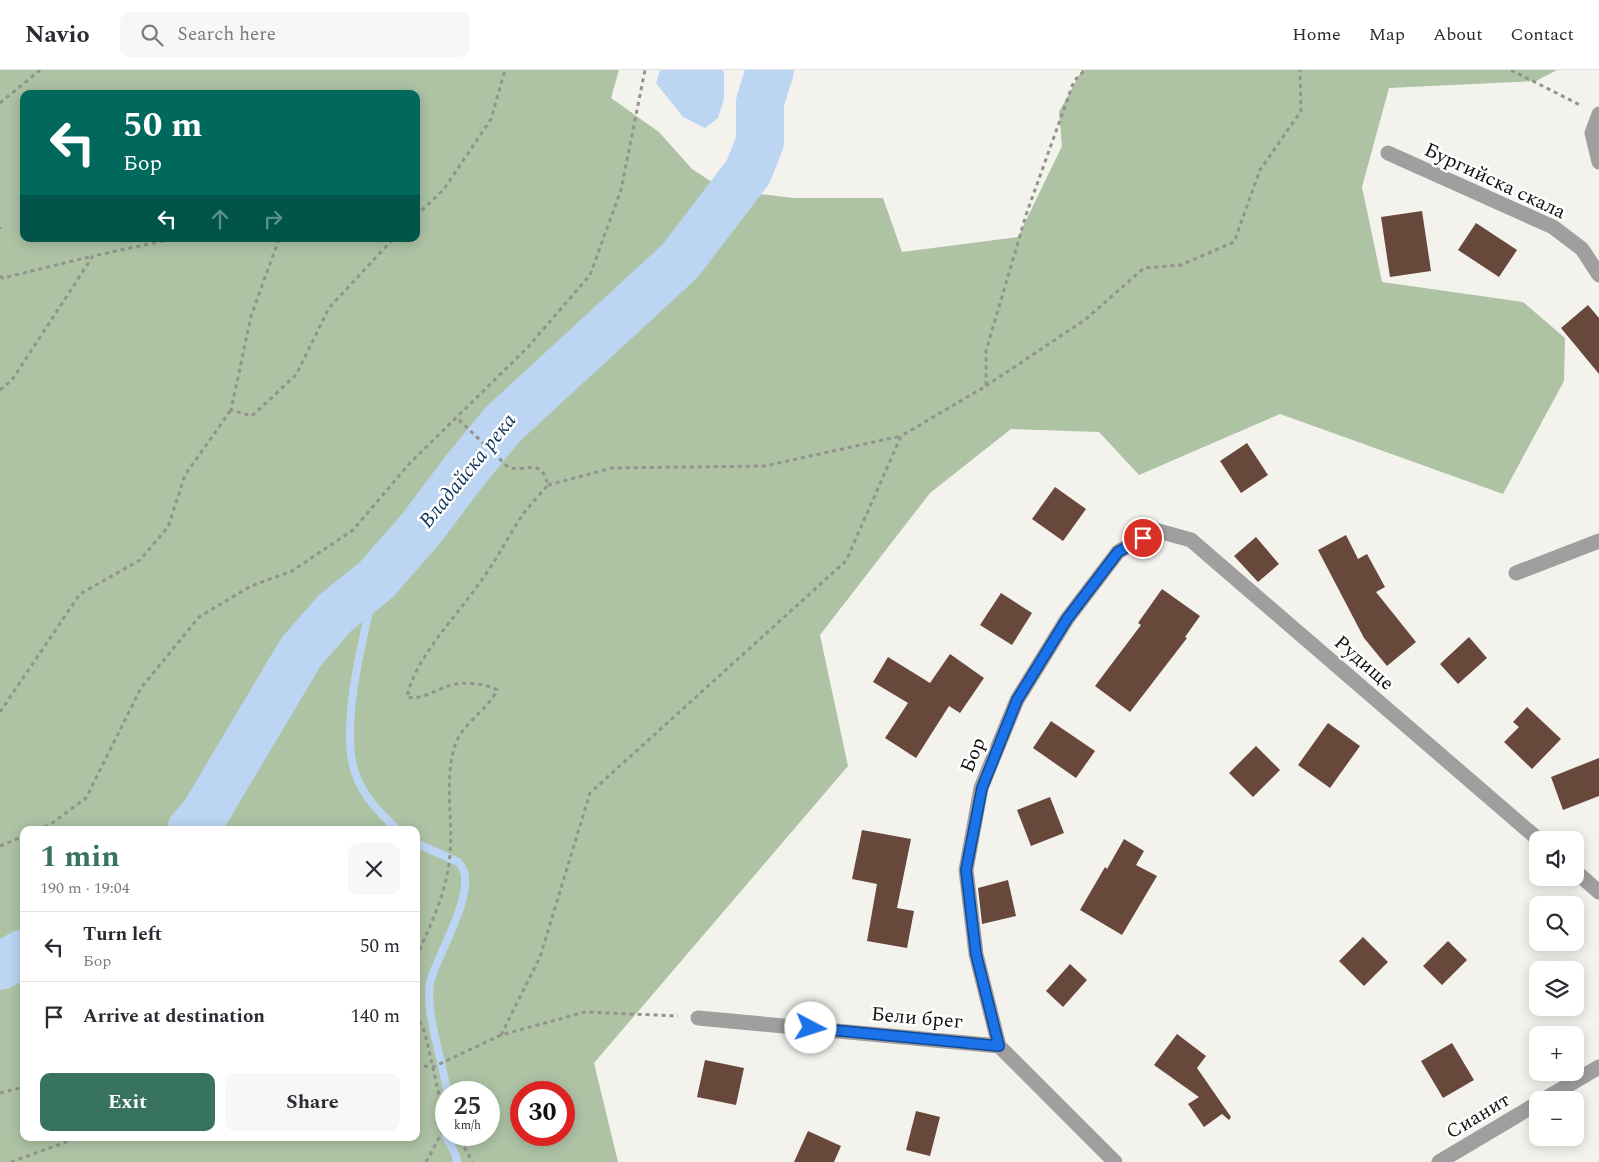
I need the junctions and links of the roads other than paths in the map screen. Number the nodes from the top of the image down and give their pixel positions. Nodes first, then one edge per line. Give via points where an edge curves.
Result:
1 (1599, 114) edge
2 (1388, 152) dead end
3 (1599, 162) edge
4 (1599, 275) edge
5 (1156, 530) joint
6 (1599, 541) edge
7 (1516, 573) dead end
8 (1529, 831) edge
9 (1584, 879) edge
10 (1599, 892) edge
11 (698, 1018) road end
12 (999, 1046) junction
13 (1599, 1067) edge
14 (1558, 1091) edge
15 (1529, 1109) edge
16 (1115, 1162) edge
17 (1439, 1162) edge

1 - 3 street via 1592,133
2 - 4 street, Бургийска скала via 1553,227 1582,249
5 - 8 street, Рудище via 1191,540
5 - 12 street, Бор via 1118,552 1067,619 1017,700 982,788 966,870 976,954
6 - 7 street
9 - 10 street
11 - 12 street, Бели брег
12 - 16 street
13 - 14 street
15 - 17 street, Сианит

